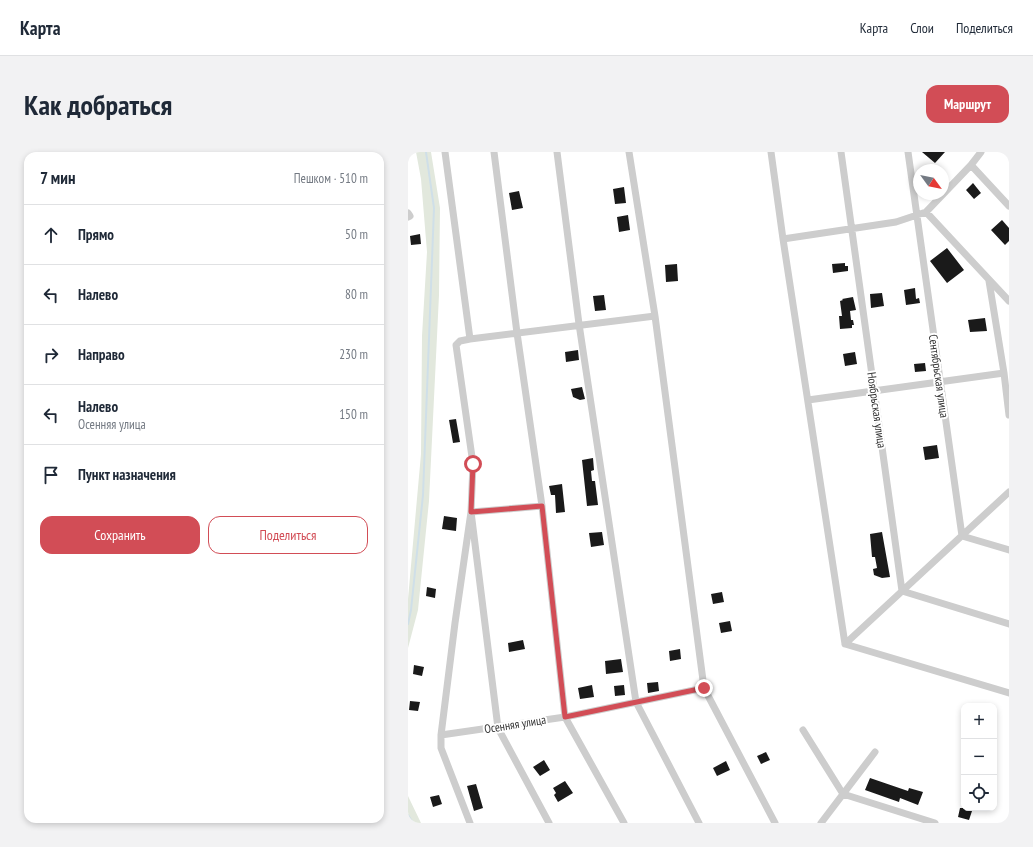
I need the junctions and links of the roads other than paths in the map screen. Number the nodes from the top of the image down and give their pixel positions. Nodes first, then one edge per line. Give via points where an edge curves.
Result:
1 (445, 152) edge
2 (494, 152) edge
3 (557, 152) edge
4 (629, 152) edge
5 (771, 152) edge
6 (841, 152) edge
7 (908, 152) edge
8 (981, 152) edge
9 (971, 165) junction
10 (1009, 206) edge
11 (926, 212) junction
12 (408, 213) edge
13 (916, 215) junction
14 (408, 217) edge
15 (853, 229) junction
16 (783, 239) junction
17 (989, 281) junction
18 (1009, 301) edge
19 (655, 316) junction
20 (579, 324) junction
21 (517, 333) junction
22 (470, 339) junction
23 (1004, 373) junction
24 (940, 382) junction
25 (875, 391) junction
26 (808, 400) junction
27 (1009, 415) edge
28 (1009, 492) edge
29 (542, 506) junction
30 (471, 512) junction
31 (962, 536) junction
32 (1009, 550) edge
33 (902, 591) junction
34 (1009, 624) edge
35 (845, 644) junction
36 (704, 688) junction
37 (1009, 693) edge
38 (636, 702) junction
39 (565, 717) junction
40 (498, 728) junction
41 (803, 730) dead end
42 (441, 735) junction
43 (875, 752) dead end
44 (843, 794) junction
45 (470, 823) edge
46 (549, 823) edge
47 (624, 823) edge
48 (699, 823) edge
49 (775, 823) edge
50 (821, 823) edge
51 (936, 823) edge

1 - 22 street
2 - 21 street
3 - 20 street
4 - 19 street
5 - 16 street
6 - 15 street, Ноябрьская улица
7 - 13 street, Сентябрьская улица
8 - 9 street
9 - 10 street
9 - 11 street
11 - 13 street
11 - 17 street
12 - 14 street
13 - 15 street via 896,222
13 - 24 street, Сентябрьская улица
15 - 16 street
15 - 25 street, Ноябрьская улица
16 - 26 street
17 - 18 street
17 - 23 street
19 - 20 street
19 - 36 street
20 - 21 street
20 - 38 street
21 - 22 street
21 - 29 street
22 - 30 street via 460,341 456,345 473,464
23 - 24 street
23 - 27 street
24 - 25 street
24 - 31 street, Сентябрьская улица
25 - 26 street
25 - 33 street, Ноябрьская улица
26 - 35 street
28 - 31 street
29 - 30 street
29 - 39 street
30 - 40 street
30 - 42 street
31 - 32 street
31 - 33 street
33 - 34 street
33 - 35 street
35 - 37 street
36 - 38 street, Осенняя улица
36 - 49 street
38 - 39 street, Осенняя улица
38 - 48 street
39 - 40 street, Осенняя улица
39 - 47 street
40 - 42 street, Осенняя улица
40 - 46 street
41 - 44 street
42 - 45 street via 441,748
43 - 44 street
44 - 50 street
44 - 51 street

